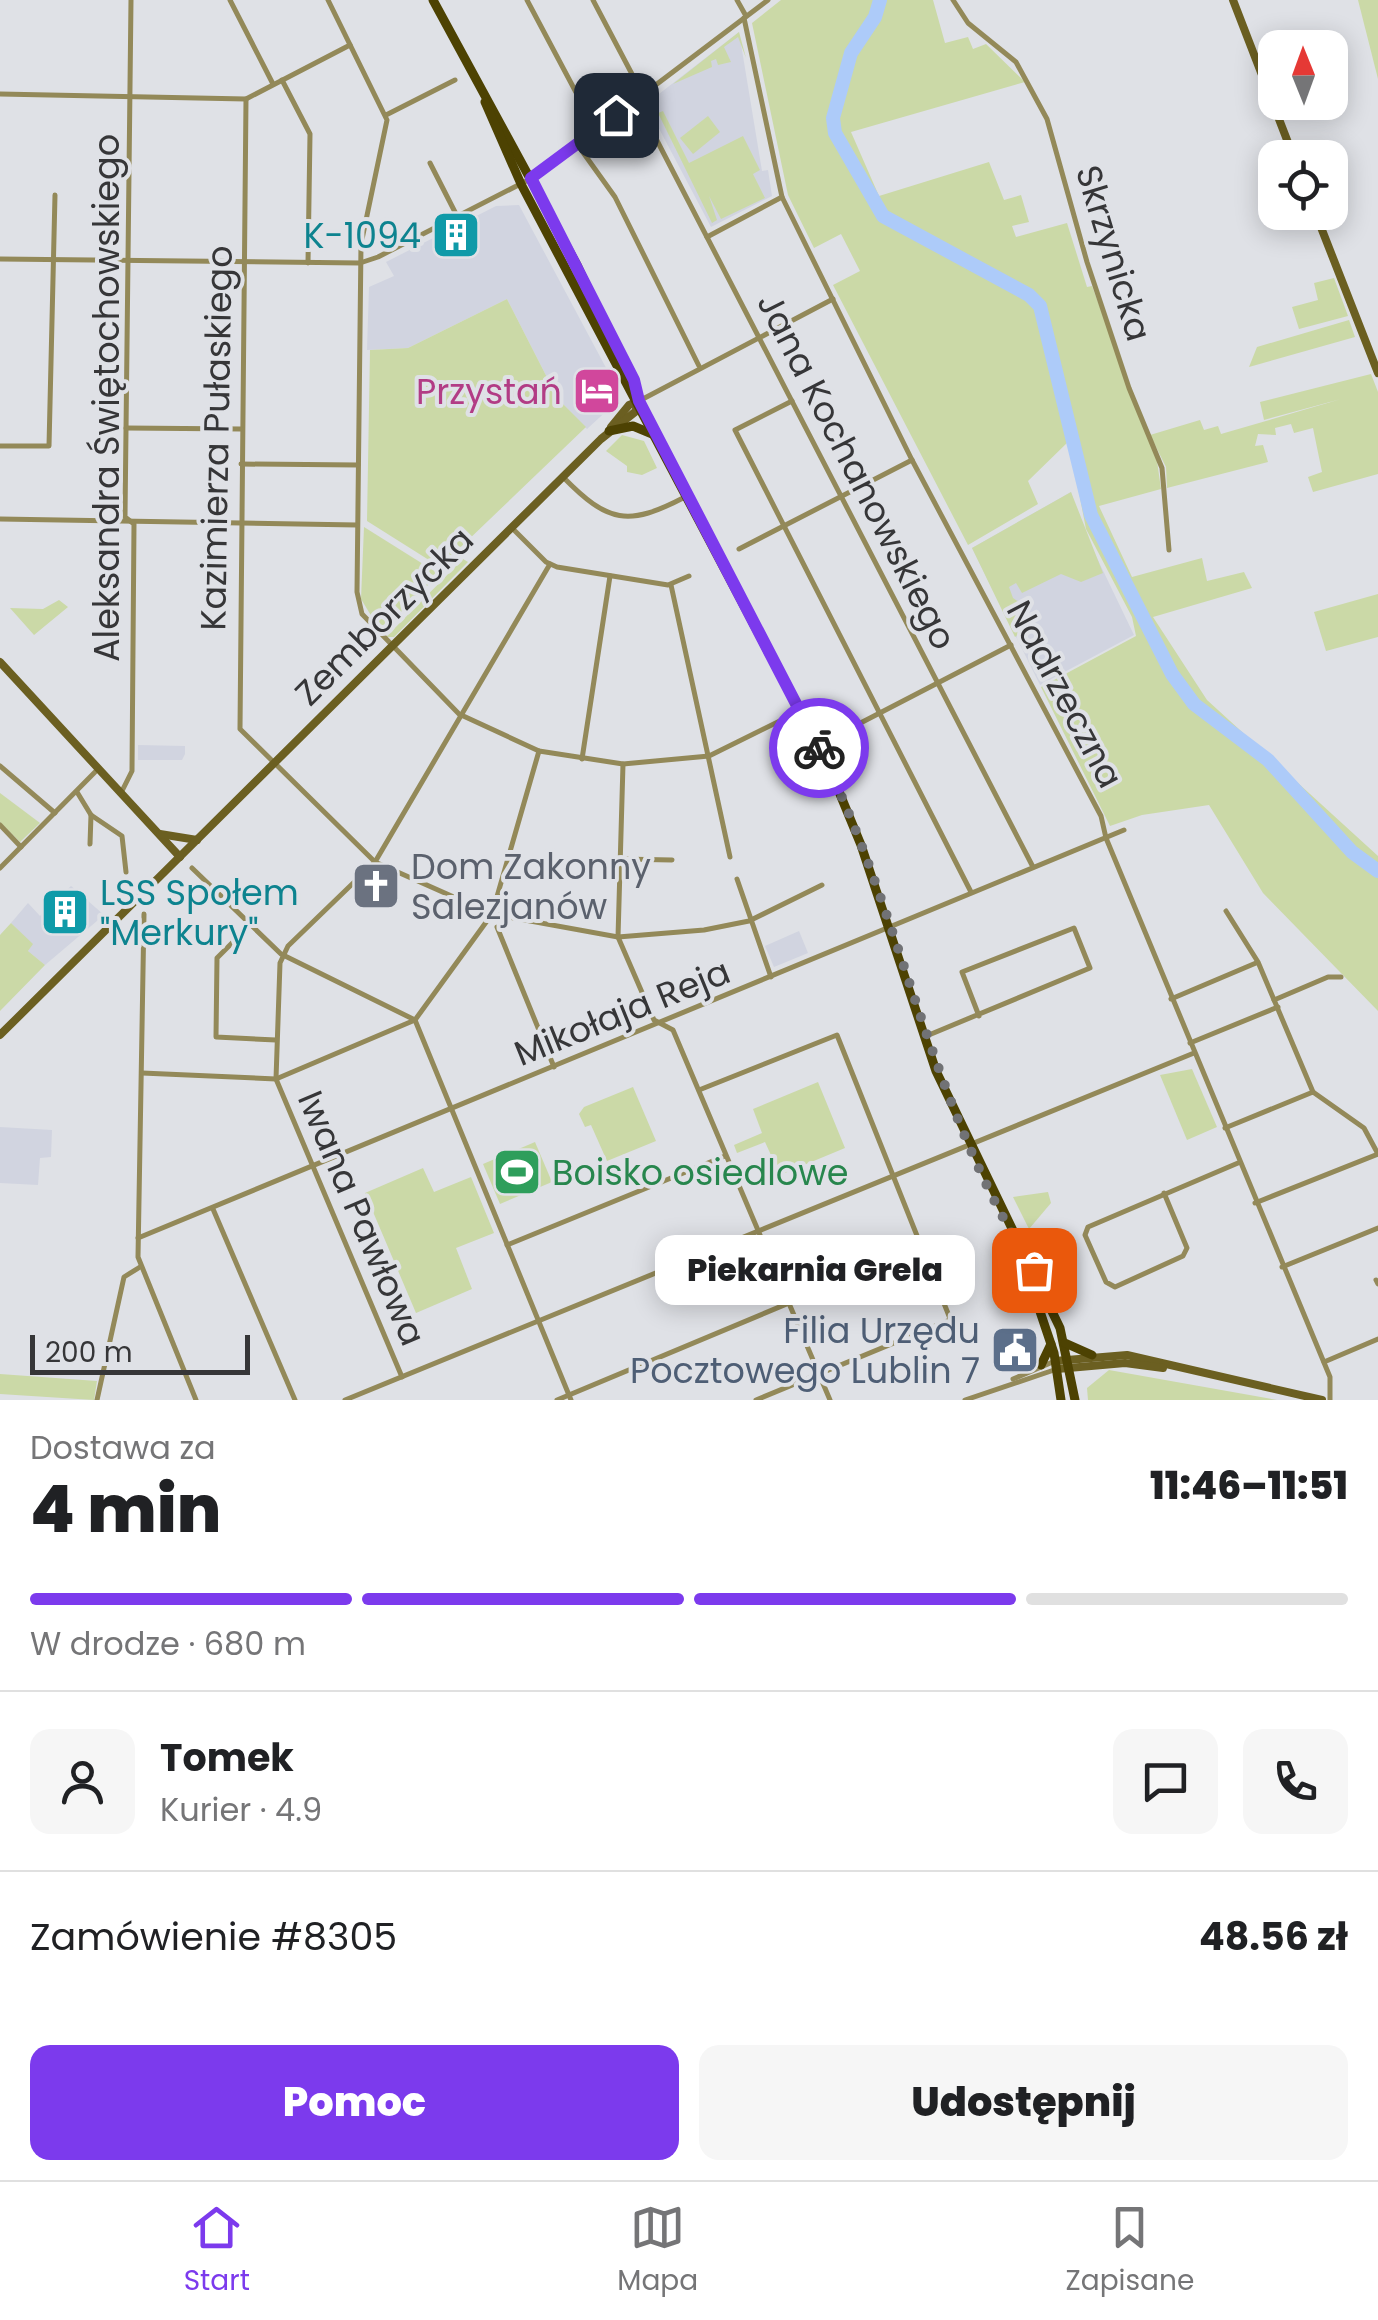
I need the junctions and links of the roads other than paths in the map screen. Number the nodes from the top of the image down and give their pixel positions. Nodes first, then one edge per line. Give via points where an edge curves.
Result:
1 (131, 0) edge
2 (230, 0) edge
3 (328, 0) edge
4 (433, 0) edge
5 (527, 0) edge
6 (593, 0) edge
7 (737, 0) edge
8 (768, 0) edge
9 (953, 0) edge
10 (1233, 0) edge
11 (745, 17) junction
12 (350, 44) junction
13 (282, 80) junction
14 (454, 80) dead end
15 (274, 84) junction
16 (0, 94) edge
17 (130, 96) junction
18 (639, 97) junction
19 (246, 99) junction
20 (386, 115) junction
21 (596, 130) junction
22 (1287, 140) edge
23 (578, 144) junction
24 (430, 164) dead end
25 (526, 181) junction
26 (55, 195) dead end
27 (782, 198) junction
28 (457, 216) junction
29 (1322, 230) edge
30 (707, 237) junction
31 (0, 259) edge
32 (51, 260) junction
33 (128, 260) junction
34 (243, 262) junction
35 (308, 263) junction
36 (360, 263) junction
37 (833, 299) junction
38 (760, 337) junction
39 (699, 366) junction
40 (1378, 373) edge
41 (792, 400) junction
42 (639, 401) junction
43 (126, 428) junction
44 (241, 429) junction
45 (609, 431) junction
46 (657, 436) junction
47 (0, 446) edge
48 (912, 460) junction
49 (241, 464) junction
50 (358, 465) junction
51 (563, 477) junction
52 (688, 496) junction
53 (841, 496) junction
54 (0, 520) edge
55 (134, 524) junction
56 (240, 525) junction
57 (358, 525) junction
58 (785, 525) junction
59 (512, 528) junction
60 (739, 549) dead end
61 (1168, 550) dead end
62 (550, 564) junction
63 (610, 576) junction
64 (689, 576) dead end
65 (671, 585) junction
66 (1011, 646) junction
67 (390, 648) junction
68 (0, 662) edge
69 (939, 683) junction
70 (800, 711) junction
71 (880, 712) junction
72 (460, 714) junction
73 (818, 745) junction
74 (538, 752) junction
75 (709, 756) junction
76 (582, 758) junction
77 (273, 763) junction
78 (623, 764) junction
79 (0, 766) edge
80 (98, 769) junction
81 (77, 791) junction
82 (122, 793) junction
83 (55, 813) junction
84 (91, 814) junction
85 (0, 825) edge
86 (1124, 830) dead end
87 (160, 834) junction
88 (1106, 838) junction
89 (197, 840) junction
90 (90, 844) dead end
91 (21, 846) junction
92 (180, 857) junction
93 (730, 857) dead end
94 (620, 859) junction
95 (672, 860) dead end
96 (375, 862) junction
97 (1033, 867) junction
98 (0, 868) edge
99 (192, 868) dead end
100 (126, 872) dead end
101 (737, 880) dead end
102 (822, 885) dead end
103 (972, 892) junction
104 (1226, 911) dead end
105 (144, 914) dead end
106 (492, 914) junction
107 (749, 921) junction
108 (250, 925) junction
109 (497, 927) dead end
110 (888, 929) junction
111 (618, 937) junction
112 (282, 954) junction
113 (1258, 962) junction
114 (771, 977) junction
115 (1341, 977) dead end
116 (1172, 999) junction
117 (1274, 1000) junction
118 (1278, 1007) junction
119 (979, 1016) junction
120 (415, 1020) junction
121 (664, 1023) junction
122 (0, 1035) edge
123 (924, 1037) junction
124 (277, 1040) junction
125 (1190, 1043) junction
126 (1194, 1053) junction
127 (554, 1067) junction
128 (142, 1073) junction
129 (276, 1078) junction
130 (698, 1090) junction
131 (1313, 1092) junction
132 (452, 1109) junction
133 (1225, 1128) junction
134 (969, 1143) junction
135 (1378, 1154) edge
136 (725, 1156) junction
137 (1238, 1163) junction
138 (312, 1168) junction
139 (895, 1174) junction
140 (1164, 1194) junction
141 (1255, 1204) junction
142 (213, 1209) junction
143 (1378, 1228) edge
144 (758, 1230) junction
145 (138, 1238) junction
146 (507, 1245) junction
147 (1019, 1248) junction
148 (140, 1267) junction
149 (1282, 1268) junction
150 (856, 1275) dead end
151 (788, 1303) junction
152 (953, 1319) junction
153 (538, 1320) junction
154 (957, 1336) dead end
155 (1378, 1340) edge
156 (1065, 1343) junction
157 (1051, 1344) junction
158 (1092, 1356) junction
159 (1324, 1362) junction
160 (1041, 1364) junction
161 (1070, 1364) junction
162 (1056, 1365) junction
163 (1167, 1368) junction
164 (819, 1374) junction
165 (402, 1377) junction
166 (1007, 1383) junction
167 (570, 1398) edge
168 (969, 1399) edge
169 (97, 1400) edge
170 (196, 1400) edge
171 (294, 1400) edge
172 (345, 1400) edge
173 (557, 1400) edge
174 (756, 1400) edge
175 (830, 1400) edge
176 (1061, 1400) edge
177 (1075, 1400) edge
178 (1322, 1400) edge
179 (1330, 1400) edge

1 - 17 street, Aleksandra Świętochowskiego
2 - 15 street
3 - 12 street
4 - 25 main road
5 - 21 street
6 - 18 street, Jana Kochanowskiego
7 - 11 street, Nadrzeczna
8 - 11 street
9 - 61 street, Skrzynicka via 968,23 1016,62 1047,119 1087,262 1162,468
10 - 22 street
11 - 18 street
11 - 27 street, Nadrzeczna
12 - 13 street
12 - 20 street
13 - 15 street
13 - 35 street via 310,134
14 - 20 street
15 - 19 street
16 - 17 street
17 - 19 street
17 - 33 street, Aleksandra Świętochowskiego
18 - 21 street
18 - 30 street, Jana Kochanowskiego
19 - 34 street, Kazimierza Pułaskiego
20 - 36 street
21 - 23 street
23 - 25 street
23 - 39 street via 614,197
24 - 28 street
25 - 28 street
25 - 42 main road via 634,380
26 - 32 street
27 - 30 street
27 - 37 street, Nadrzeczna
28 - 36 street
29 - 40 street
30 - 38 street, Jana Kochanowskiego
31 - 32 street
32 - 33 street
32 - 47 street via 49,446
33 - 34 street
33 - 43 street, Aleksandra Świętochowskiego
34 - 35 street
34 - 44 street, Kazimierza Pułaskiego
35 - 36 street
36 - 50 street
37 - 38 street
37 - 48 street, Nadrzeczna
38 - 39 street
38 - 41 street, Jana Kochanowskiego
39 - 42 street
41 - 53 street, Jana Kochanowskiego
41 - 58 street via 735,430
42 - 45 street, Zemborzycka
42 - 46 main road
43 - 44 street
43 - 55 street, Aleksandra Świętochowskiego via 124,517
44 - 49 street, Kazimierza Pułaskiego
45 - 46 main road via 633,426
45 - 51 street, Zemborzycka
46 - 52 main road
48 - 53 street
48 - 66 street, Nadrzeczna
49 - 50 street
49 - 56 street, Kazimierza Pułaskiego
50 - 57 street
51 - 52 street via 596,510 612,513 645,518
51 - 59 street, Zemborzycka
52 - 70 main road
53 - 58 street
53 - 69 street, Jana Kochanowskiego
54 - 55 street
55 - 56 street
55 - 82 street, Aleksandra Świętochowskiego via 132,772
56 - 57 street
56 - 77 street, Kazimierza Pułaskiego via 238,723
57 - 67 street via 357,601
58 - 60 street
58 - 71 street
59 - 62 street
59 - 67 street, Zemborzycka
62 - 63 street
62 - 72 street
63 - 65 street
63 - 76 street
64 - 65 street
65 - 75 street
66 - 69 street
66 - 88 street, Nadrzeczna via 1101,816
67 - 72 street
67 - 77 street, Zemborzycka
68 - 80 street
69 - 71 street
69 - 97 street, Jana Kochanowskiego
70 - 73 main road
70 - 75 street
71 - 73 street
71 - 103 street
72 - 74 street
72 - 96 street
73 - 110 main road
74 - 76 street
74 - 106 street
75 - 78 street
75 - 93 street
76 - 78 street
77 - 89 street, Zemborzycka
77 - 96 street, Kazimierza Pułaskiego
78 - 94 street
79 - 83 street
80 - 81 street
80 - 82 street
81 - 83 street
81 - 84 street
82 - 87 street
83 - 91 street
84 - 90 street
84 - 100 street via 122,836
85 - 91 street
86 - 88 street, Mikołaja Reja
87 - 89 street
87 - 92 street
88 - 97 street, Mikołaja Reja
88 - 116 street, Nadrzeczna
89 - 92 street, Zemborzycka
91 - 98 street
92 - 122 street, Zemborzycka
94 - 95 street
94 - 111 street
96 - 106 street
96 - 112 street
97 - 103 street, Mikołaja Reja
99 - 108 street
101 - 107 street
102 - 107 street
103 - 110 street, Mikołaja Reja
104 - 113 street
105 - 128 street
106 - 111 street
106 - 120 street
107 - 111 street
107 - 114 street
108 - 112 street
108 - 124 street via 217,958 216,1038
109 - 127 street
110 - 114 street, Mikołaja Reja
110 - 123 main road
111 - 121 street via 654,1020
112 - 120 street
112 - 124 street, Iwana Pawłowa
113 - 116 street
113 - 117 street
114 - 121 street, Mikołaja Reja
115 - 117 street
116 - 125 street, Nadrzeczna
117 - 118 street
118 - 125 street
118 - 131 street
119 - 119 street via 1090,968 1074,928 962,972
119 - 123 street
120 - 129 street
120 - 132 street
121 - 127 street, Mikołaja Reja
121 - 130 street
123 - 134 main road
124 - 129 street, Iwana Pawłowa
125 - 126 street, Nadrzeczna
126 - 133 street, Nadrzeczna
126 - 134 street
127 - 132 street, Mikołaja Reja
128 - 129 street
128 - 145 street
129 - 138 street, Iwana Pawłowa
130 - 136 street
130 - 139 street via 836,1035
131 - 133 street
131 - 135 street via 1364,1128
132 - 138 street, Mikołaja Reja
132 - 146 street
133 - 137 street, Nadrzeczna
134 - 139 street
134 - 147 main road
135 - 141 street
136 - 144 street
136 - 146 street
137 - 140 street
137 - 141 street, Nadrzeczna
138 - 142 street, Mikołaja Reja
138 - 165 street, Iwana Pawłowa
139 - 144 street
139 - 152 street
140 - 140 street via 1187,1248 1183,1256 1115,1287 1106,1282 1085,1235 1088,1226
141 - 149 street, Nadrzeczna
142 - 145 street, Mikołaja Reja
142 - 171 street
143 - 149 street
144 - 151 street
144 - 153 street
145 - 148 street
146 - 153 street
147 - 156 main road
147 - 157 main road
148 - 169 street via 124,1277
148 - 170 street
149 - 159 street, Nadrzeczna
150 - 151 street
151 - 164 street
151 - 167 street
152 - 154 street
152 - 164 street
153 - 165 street
153 - 167 street
155 - 159 street
156 - 158 main road
156 - 161 main road
157 - 160 main road
157 - 162 main road
158 - 161 street
158 - 163 street via 1126,1355
159 - 179 street, Nadrzeczna
160 - 162 street
160 - 166 street
161 - 162 street
161 - 163 street
161 - 177 main road
162 - 166 street
162 - 176 main road
163 - 178 street
164 - 174 street
164 - 175 street
165 - 172 street
166 - 168 street
167 - 173 street

